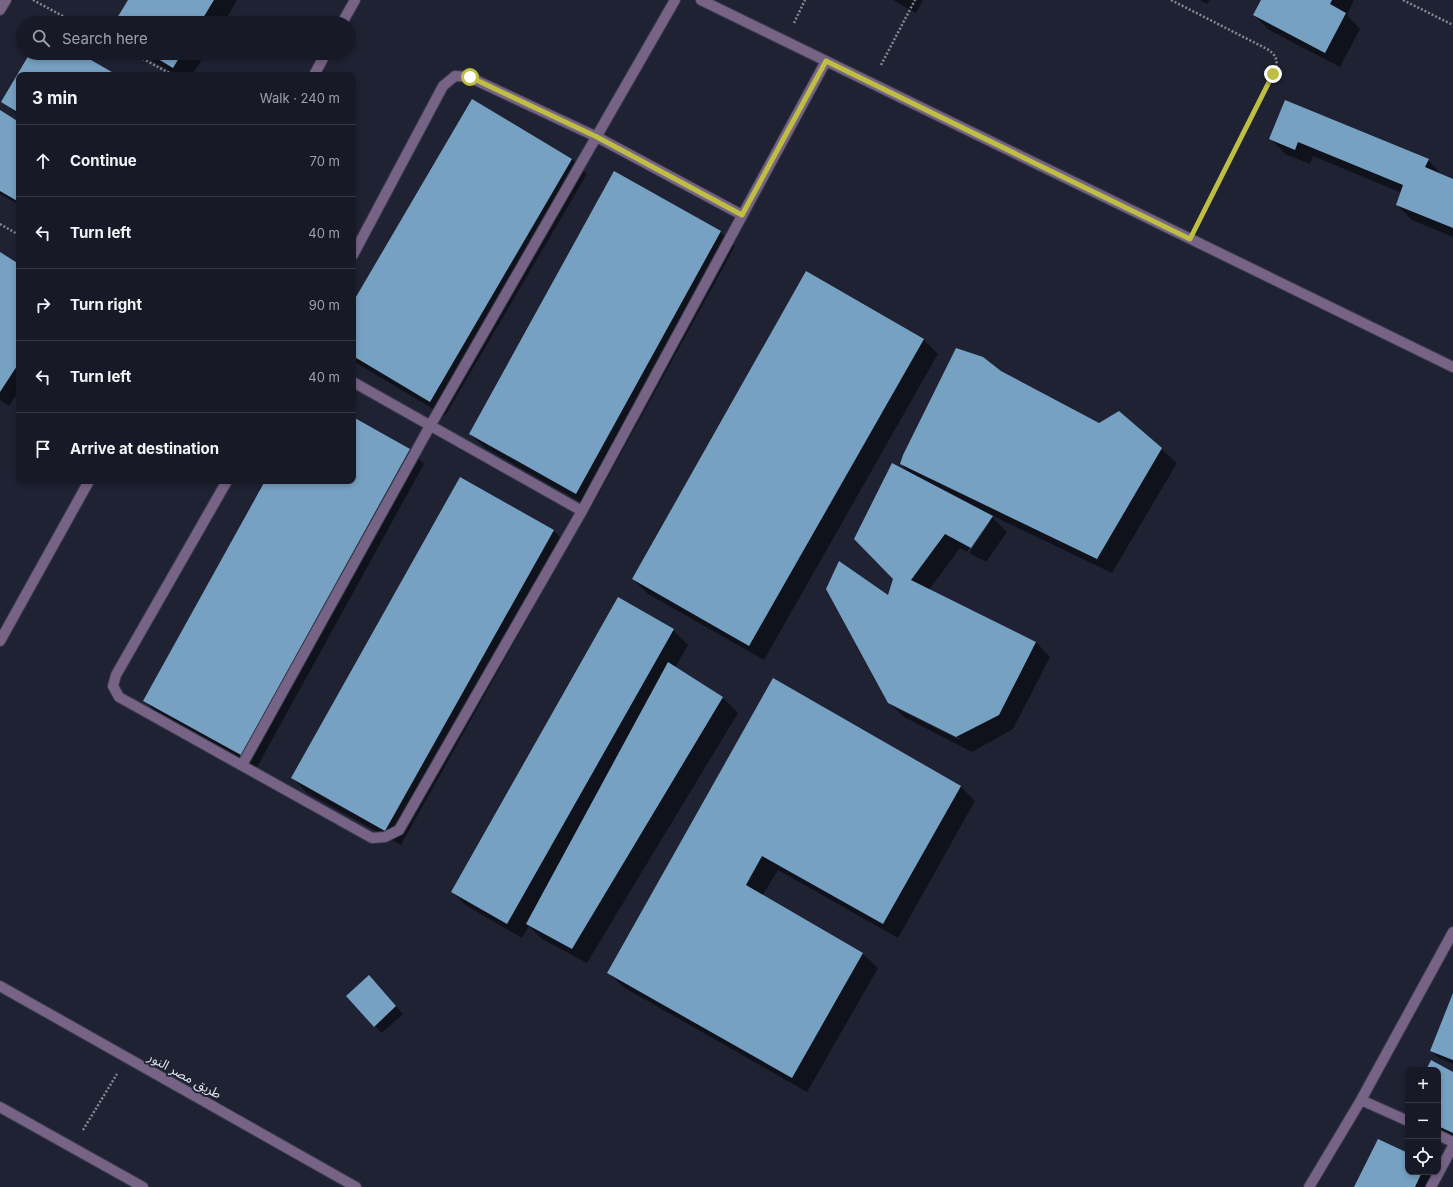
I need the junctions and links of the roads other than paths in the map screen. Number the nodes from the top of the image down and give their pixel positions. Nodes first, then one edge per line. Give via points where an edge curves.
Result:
1 (6, 0) edge
2 (355, 0) edge
3 (675, 0) edge
4 (701, 0) edge
5 (0, 10) edge
6 (346, 16) edge
7 (322, 60) edge
8 (826, 61) junction
9 (316, 72) edge
10 (597, 137) junction
11 (742, 215) junction
12 (356, 249) edge
13 (1453, 367) edge
14 (356, 384) edge
15 (430, 426) junction
16 (86, 484) edge
17 (225, 484) edge
18 (582, 511) junction
19 (0, 641) edge
20 (242, 765) junction
21 (1453, 933) edge
22 (0, 986) edge
23 (1361, 1100) junction
24 (0, 1107) edge
25 (1405, 1120) edge
26 (1441, 1136) edge
27 (1453, 1142) edge
28 (1453, 1146) edge
29 (143, 1187) edge
30 (356, 1187) edge
31 (1310, 1187) edge
32 (1431, 1187) edge

1 - 5 street
2 - 6 street
3 - 10 street
4 - 8 street
7 - 9 street
8 - 11 street
8 - 13 street
10 - 11 street
10 - 12 street via 470,77 455,76 443,86
10 - 15 street
11 - 18 street
14 - 15 street
15 - 18 street
15 - 20 street
16 - 19 street
17 - 20 street via 116,675 113,686 118,696
18 - 20 street via 399,830 385,837 372,838
21 - 23 street
22 - 30 street, طريق مصر النور
23 - 25 street
23 - 31 street
24 - 29 street
26 - 27 street
28 - 32 street

